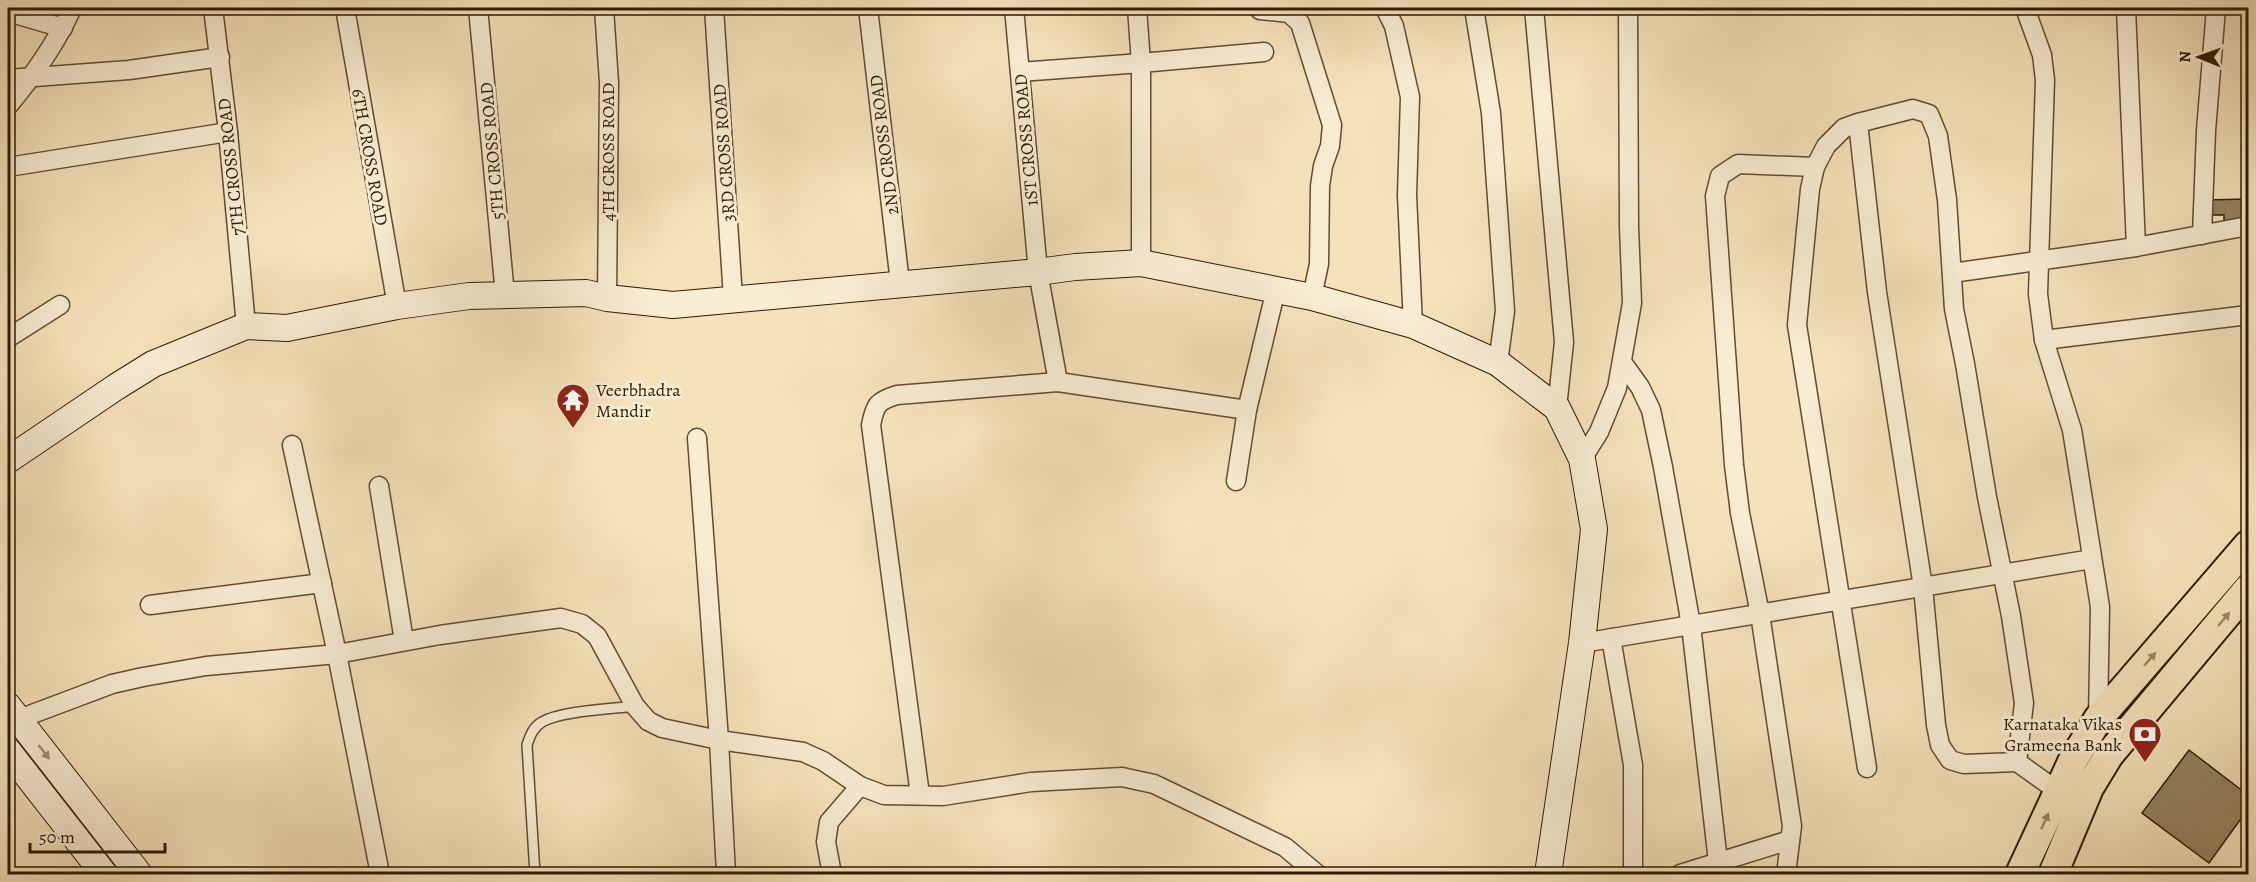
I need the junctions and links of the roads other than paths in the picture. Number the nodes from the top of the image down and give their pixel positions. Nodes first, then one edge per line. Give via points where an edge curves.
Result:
1 (72, 8) edge
2 (213, 8) edge
3 (345, 8) edge
4 (478, 8) edge
5 (604, 8) edge
6 (714, 8) edge
7 (868, 8) edge
8 (1014, 8) edge
9 (1137, 8) edge
10 (1257, 8) edge
11 (1385, 8) edge
12 (1474, 8) edge
13 (1534, 8) edge
14 (1629, 8) edge
15 (2025, 8) edge
16 (2126, 8) edge
17 (2216, 8) edge
18 (8, 12) edge
19 (63, 28) junction
20 (1264, 52) dead end
21 (220, 57) junction
22 (1142, 63) junction
23 (1020, 72) junction
24 (31, 78) junction
25 (8, 79) edge
26 (8, 106) edge
27 (1857, 123) junction
28 (228, 132) junction
29 (8, 167) edge
30 (1815, 167) junction
31 (2248, 226) edge
32 (2202, 235) junction
33 (2136, 247) junction
34 (2039, 260) junction
35 (1141, 264) junction
36 (1038, 272) junction
37 (1952, 273) junction
38 (900, 283) junction
39 (1276, 289) junction
40 (505, 295) junction
41 (1312, 297) junction
42 (607, 298) junction
43 (733, 298) junction
44 (60, 305) dead end
45 (397, 306) junction
46 (2248, 315) edge
47 (1413, 325) junction
48 (246, 326) junction
49 (8, 338) edge
50 (2044, 340) junction
51 (1622, 362) junction
52 (1498, 363) junction
53 (1058, 382) junction
54 (1557, 408) junction
55 (1247, 410) junction
56 (697, 438) dead end
57 (292, 445) dead end
58 (1582, 459) junction
59 (8, 460) edge
60 (1236, 481) dead end
61 (379, 486) dead end
62 (2248, 545) edge
63 (2092, 559) junction
64 (2003, 574) junction
65 (322, 583) junction
66 (1923, 587) junction
67 (2248, 589) edge
68 (1841, 600) junction
69 (150, 605) dead end
70 (1760, 614) junction
71 (1691, 625) junction
72 (1611, 638) junction
73 (404, 641) junction
74 (1582, 643) junction
75 (337, 654) junction
76 (635, 706) junction
77 (13, 713) edge
78 (2098, 719) junction
79 (719, 740) junction
80 (8, 751) edge
81 (2017, 762) junction
82 (1867, 768) dead end
83 (860, 786) junction
84 (2058, 792) junction
85 (920, 795) junction
86 (1790, 840) junction
87 (1718, 862) junction
88 (104, 874) edge
89 (139, 874) edge
90 (380, 874) edge
91 (535, 874) edge
92 (726, 874) edge
93 (832, 874) edge
94 (1317, 874) edge
95 (1548, 874) edge
96 (1633, 874) edge
97 (1680, 874) edge
98 (1786, 874) edge
99 (2020, 874) edge
100 (2053, 874) edge

1 - 19 street
2 - 21 street, 7TH CROSS ROAD
3 - 45 street, 6TH CROSS ROAD
4 - 40 street, 5TH CROSS ROAD
5 - 42 street, 4TH CROSS ROAD via 609,83
6 - 43 street, 3RD CROSS ROAD
7 - 38 street, 2ND CROSS ROAD
8 - 23 street, 1ST CROSS ROAD
9 - 22 street
10 - 41 street via 1289,13 1300,23 1332,125 1320,186 1319,264
11 - 47 street via 1394,26 1410,97 1407,195
12 - 52 street via 1491,113 1505,311
13 - 54 street via 1564,342
14 - 51 street via 1632,303
15 - 34 street via 2042,55 2045,80
16 - 33 street
17 - 32 street
18 - 19 street
19 - 24 street
20 - 22 street
21 - 24 street
21 - 28 street, 7TH CROSS ROAD
22 - 23 street
22 - 35 street
23 - 36 street, 1ST CROSS ROAD
24 - 25 street
24 - 26 street
27 - 30 street via 1844,128 1826,146
27 - 37 street via 1913,109 1929,114 1938,136
27 - 66 street via 1877,292
28 - 29 street
28 - 48 street, 7TH CROSS ROAD
30 - 68 street via 1797,325
30 - 70 street via 1738,164 1720,176 1714,196 1734,465
31 - 32 street
32 - 33 street
33 - 34 street
34 - 37 street
34 - 50 street via 2038,294
35 - 36 street
35 - 39 street
36 - 38 street
36 - 53 street, 1ST CROSS ROAD
37 - 64 street via 1954,309
38 - 43 street
39 - 41 street
39 - 55 street
40 - 42 street via 586,293
40 - 45 street
41 - 47 street
42 - 43 street via 673,305
44 - 49 street
45 - 48 street via 287,328
46 - 50 street
47 - 52 street
48 - 59 street via 153,364
50 - 63 street via 2072,430
51 - 58 street via 1617,388 1599,432
51 - 71 street via 1651,410
52 - 54 street
53 - 55 street
53 - 85 street via 897,395 882,400 874,409 871,425
54 - 58 street
55 - 60 street
56 - 79 street
57 - 65 street
58 - 74 street via 1594,529
61 - 73 street
78 -> 62 main road
63 - 64 street
63 - 78 street via 2100,607
64 - 66 street
64 - 81 street via 2024,703
65 - 69 street
65 - 75 street
66 - 68 street
66 - 81 street via 1940,744 1950,760 1964,764
100 -> 67 main road via 2089,788 2109,755
68 - 70 street
68 - 82 street
70 - 71 street
70 - 86 street via 1792,826
71 - 72 street
71 - 87 street
72 - 74 street
72 - 96 street via 1633,765
73 - 75 street
73 - 76 street via 561,618 582,624 597,636
74 - 95 street
75 - 77 street via 206,666 143,677
75 - 90 street
76 - 79 street via 662,728
76 - 91 lane via 556,717 532,731 527,745
77 -> 89 street
78 - 84 main road
79 - 83 street via 803,752
79 - 92 street
80 - 88 street
81 - 84 street
83 - 85 street via 884,795
83 - 93 street via 829,822 826,842
99 -> 84 main road
85 - 94 street via 943,796 1031,782 1122,777 1139,780 1285,847
86 - 87 street
86 - 98 street
87 - 97 street

